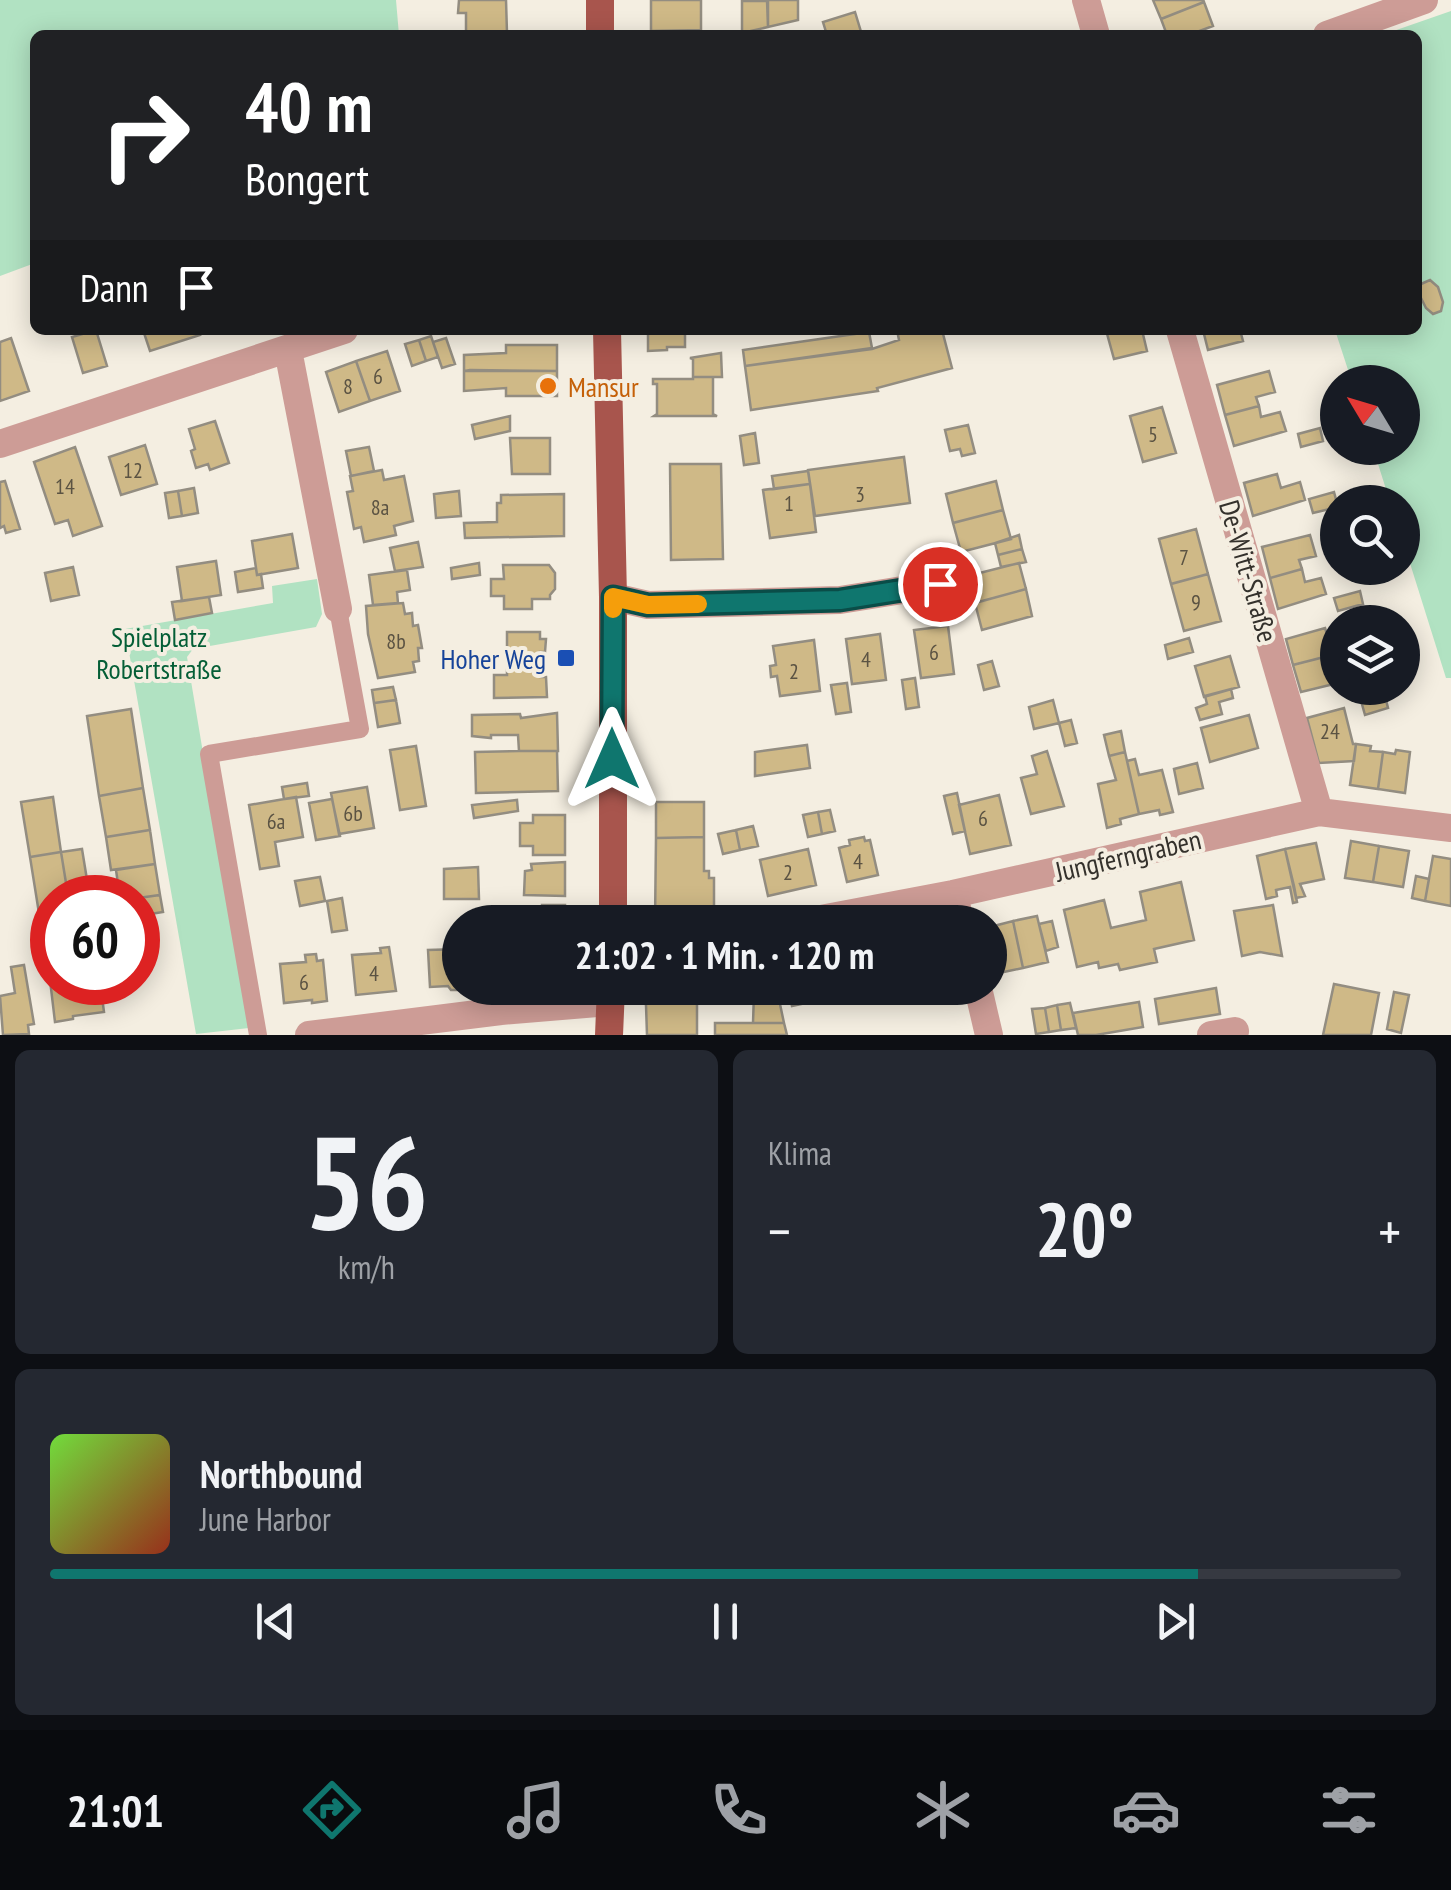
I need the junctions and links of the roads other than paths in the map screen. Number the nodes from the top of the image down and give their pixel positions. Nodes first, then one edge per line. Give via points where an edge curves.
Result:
1 (600, 0) edge
2 (1086, 0) edge
3 (1424, 0) edge
4 (600, 30) edge
5 (1095, 30) edge
6 (1341, 30) edge
7 (330, 335) edge
8 (606, 335) edge
9 (1181, 335) edge
10 (288, 350) junction
11 (0, 444) edge
12 (940, 584) dead end
13 (613, 597) junction
14 (338, 609) joint
15 (1318, 812) junction
16 (1451, 828) edge
17 (953, 894) junction
18 (612, 905) edge
19 (895, 905) edge
20 (956, 905) edge
21 (542, 1005) edge
22 (610, 1005) edge
23 (982, 1005) edge
24 (258, 1035) edge
25 (309, 1035) edge
26 (609, 1035) edge
27 (989, 1035) edge

1 - 4 main road
2 - 5 street
3 - 6 street
7 - 10 street
8 - 13 main road
9 - 15 street, De-Witt-Straße
10 - 11 street
10 - 14 street
12 - 13 street via 840,600 648,605
13 - 18 main road
14 - 24 lane via 360,729 208,754
15 - 16 street, Jungferngraben
15 - 17 street, Jungferngraben
17 - 19 street, Jungferngraben
17 - 20 street
21 - 25 street
22 - 26 main road
23 - 27 street

